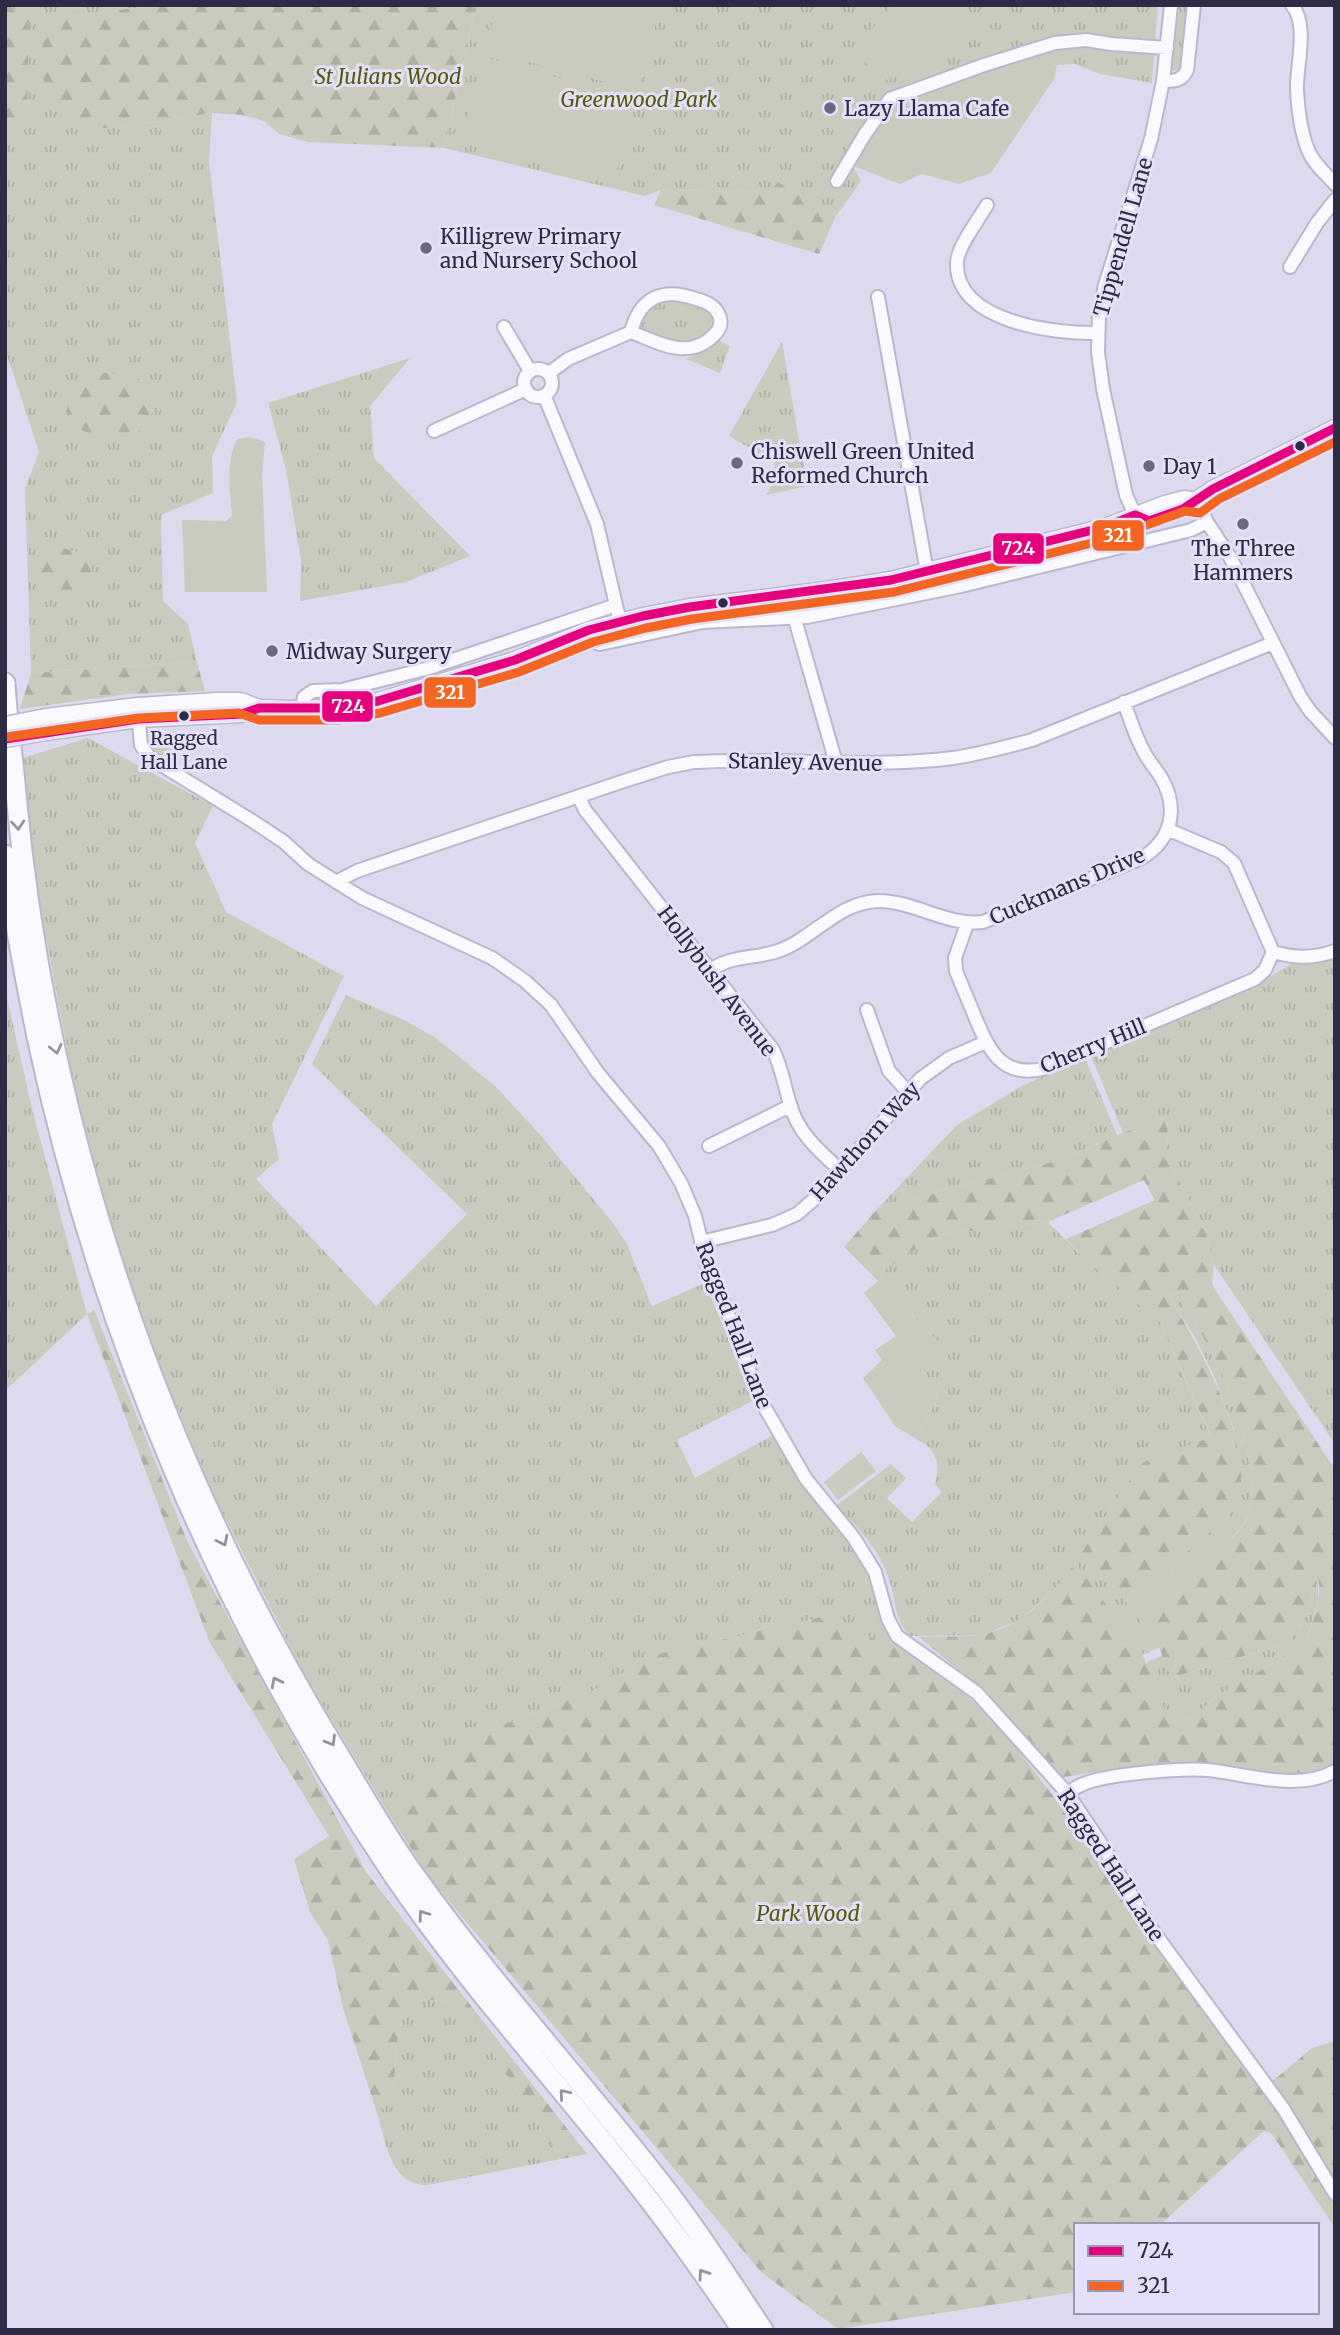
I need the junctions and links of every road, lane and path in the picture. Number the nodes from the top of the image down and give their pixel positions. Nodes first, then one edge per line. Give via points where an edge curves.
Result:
1 (1171, 5) edge
2 (1194, 5) edge
3 (1293, 5) edge
4 (1167, 48) junction
5 (1163, 81) junction
6 (837, 181) dead end
7 (1335, 184) edge
8 (1335, 200) edge
9 (987, 205) dead end
10 (1290, 267) dead end
11 (878, 298) dead end
12 (504, 327) dead end
13 (631, 332) junction
14 (1098, 333) junction
15 (530, 372) junction
16 (549, 373) junction
17 (526, 389) junction
18 (544, 395) junction
19 (1335, 428) edge
20 (434, 431) dead end
21 (1197, 502) junction
22 (1135, 515) junction
23 (1207, 522) junction
24 (927, 572) junction
25 (790, 595) junction
26 (616, 605) junction
27 (794, 616) junction
28 (620, 622) junction
29 (589, 630) junction
30 (1273, 643) junction
31 (5, 683) edge
32 (1124, 702) junction
33 (302, 709) junction
34 (138, 712) junction
35 (5, 724) edge
36 (46, 725) junction
37 (1335, 738) edge
38 (5, 739) edge
39 (836, 763) junction
40 (579, 797) junction
41 (1168, 830) junction
42 (5, 855) edge
43 (336, 882) junction
44 (967, 924) junction
45 (1335, 951) edge
46 (1273, 952) junction
47 (711, 970) junction
48 (867, 1010) dead end
49 (986, 1042) junction
50 (907, 1091) junction
51 (790, 1106) junction
52 (709, 1146) dead end
53 (841, 1170) junction
54 (701, 1242) junction
55 (1335, 1771) edge
56 (1067, 1793) junction
57 (1335, 2194) edge
58 (742, 2330) edge
59 (763, 2330) edge

1 - 4 street, Tippendell Lane
2 - 5 street via 1187,69 1182,78
3 - 7 street via 1301,24 1297,90 1306,144
4 - 5 street, Tippendell Lane
4 - 6 street via 1086,40 1055,43 890,99
5 - 14 street, Tippendell Lane via 1151,139 1105,285
8 - 10 street
9 - 14 street via 957,262 962,282 976,303 1024,324
11 - 24 street
12 - 15 street
13 - 13 street via 687,349 714,335 720,317 704,301 673,292 644,305
13 - 16 street via 568,359
14 - 22 street, Tippendell Lane via 1102,389 1126,495
15 - 16 street
15 - 17 street
16 - 18 street via 552,386
17 - 18 street via 532,395
17 - 20 street
18 - 26 street via 592,509
19 - 21 main road via 1213,489
21 - 22 main road via 1184,499
21 - 23 street
22 - 24 main road via 1105,527
23 - 27 street via 1191,530 961,586
23 - 30 street
24 - 25 main road
25 - 27 street
25 - 28 main road via 690,607
26 - 28 street
26 - 33 street via 417,672 342,690 309,692
27 - 29 street via 703,622 600,643
27 - 39 street
28 - 29 main road
29 - 33 main road via 515,660 378,701
30 - 32 street, Stanley Avenue
30 - 37 street via 1310,711
31 -> 59 highway via 21,855 49,1019 86,1177 128,1312 207,1509 298,1687 410,1870 669,2194
32 - 39 street, Stanley Avenue via 996,750 954,758
32 - 41 street via 1139,743 1167,791 1172,811
33 - 34 main road via 259,708 242,714
34 - 36 main road
34 - 43 street, Ragged Hall Lane via 141,745 150,758 254,822
35 - 36 main road, bridge
36 - 38 main road, bridge
39 - 40 street, Stanley Avenue via 694,762
40 - 43 street, Stanley Avenue
40 - 47 street, Hollybush Avenue
41 - 44 street, Cuckmans Drive via 1158,846 1142,858 993,919
41 - 46 street via 1229,857
58 -> 42 highway via 661,2214 487,2002 396,1878 331,1777 223,1581 115,1319 79,1208 20,955
43 - 54 street, Ragged Hall Lane via 474,948 540,993 659,1146 689,1200
44 - 47 street, Cuckmans Drive via 894,902 865,902 791,945 730,960
44 - 49 street, Cherry Hill via 954,964
45 - 46 street via 1297,958
46 - 49 street, Cherry Hill via 1255,979 1043,1069 1029,1071 1004,1064
47 - 51 street, Hollybush Avenue via 773,1050
48 - 50 street via 889,1071
49 - 50 street, Hawthorn Way via 934,1067
50 - 53 street, Hawthorn Way
51 - 52 street
51 - 53 street, Hollybush Avenue via 812,1145
53 - 54 street, Hawthorn Way via 807,1206 785,1221
54 - 56 street, Ragged Hall Lane via 761,1401 806,1479 875,1572 897,1636 977,1693
55 - 56 street via 1302,1780 1206,1770 1144,1773 1100,1780
56 - 57 street, Ragged Hall Lane via 1148,1924 1283,2108

